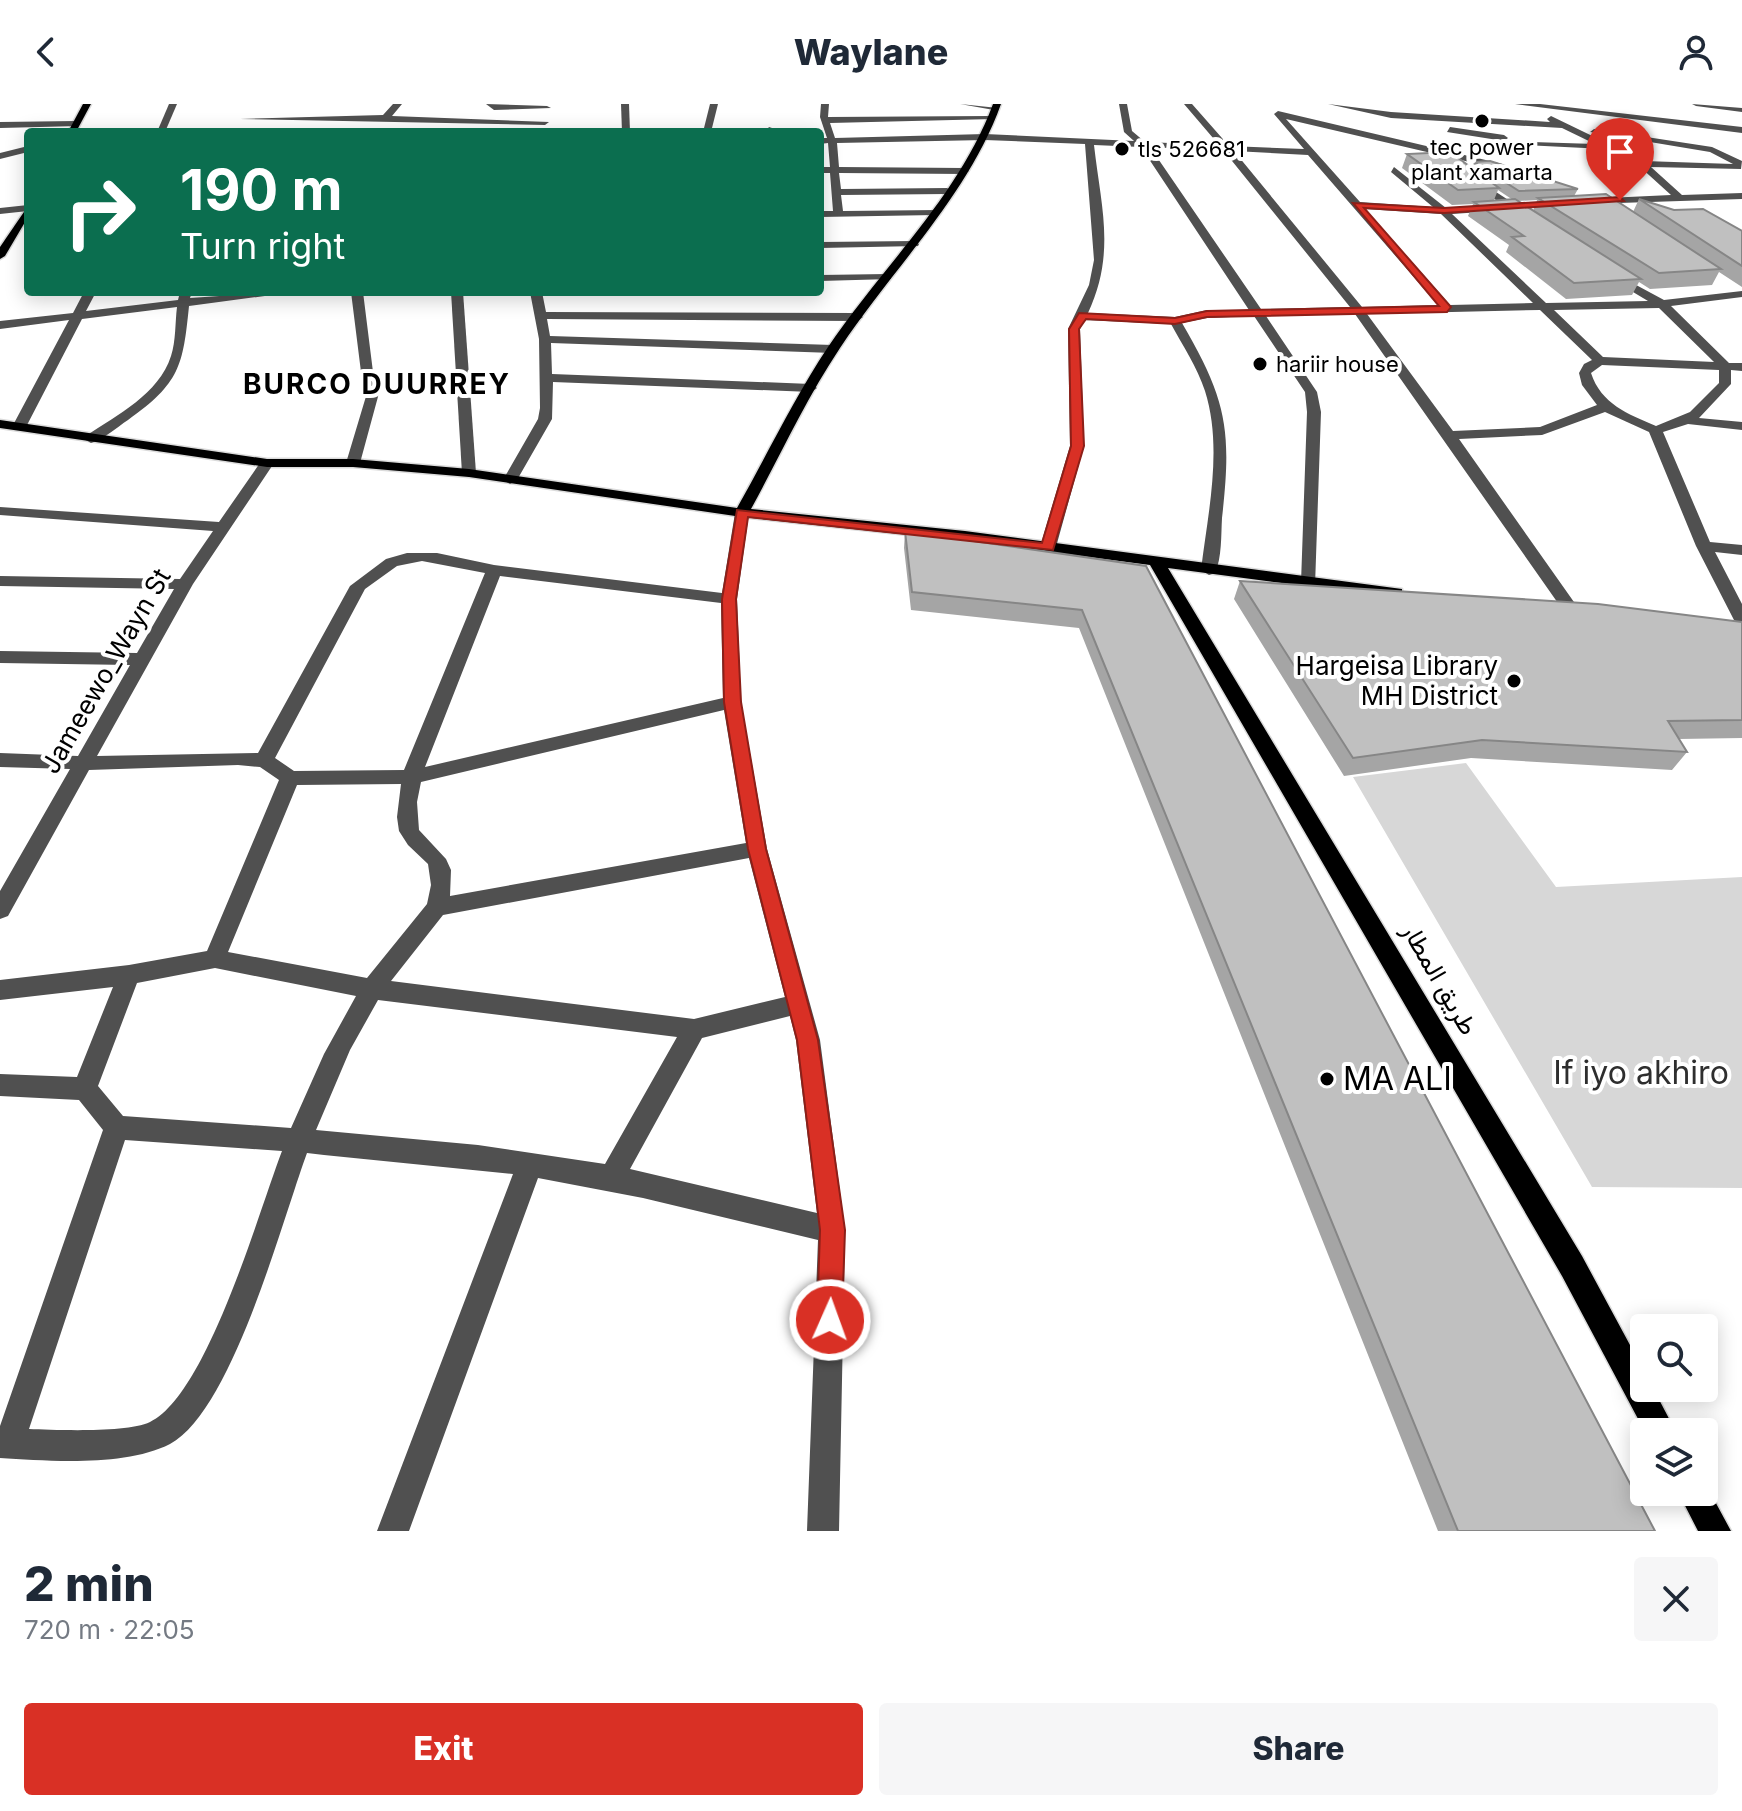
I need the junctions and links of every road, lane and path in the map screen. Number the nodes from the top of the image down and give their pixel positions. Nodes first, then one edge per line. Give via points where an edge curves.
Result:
1 (87, 104) edge
2 (173, 104) edge
3 (249, 104) edge
4 (398, 104) edge
5 (490, 104) edge
6 (625, 104) edge
7 (714, 104) edge
8 (825, 104) edge
9 (964, 104) edge
10 (1123, 104) edge
11 (1188, 104) edge
12 (1271, 104) edge
13 (1332, 104) edge
14 (1457, 104) edge
15 (1519, 104) edge
16 (1696, 104) edge
17 (1526, 105) edge
18 (548, 106) edge
19 (1725, 109) junction
20 (1742, 110) edge
21 (994, 111) edge
22 (1278, 114) junction
23 (385, 118) junction
24 (244, 119) junction
25 (826, 120) junction
26 (1480, 120) junction
27 (1494, 121) junction
28 (0, 125) edge
29 (1562, 125) junction
30 (544, 127) edge
31 (1426, 127) dead end
32 (74, 128) edge
33 (163, 128) edge
34 (241, 128) edge
35 (626, 128) edge
36 (708, 128) edge
37 (1574, 129) junction
38 (1740, 130) edge
39 (985, 137) junction
40 (904, 140) junction
41 (824, 141) edge
42 (832, 141) junction
43 (1504, 141) junction
44 (1089, 142) junction
45 (1144, 145) junction
46 (1611, 147) junction
47 (24, 150) edge
48 (1712, 150) junction
49 (1231, 151) junction
50 (1497, 151) dead end
51 (1310, 152) junction
52 (1742, 154) edge
53 (0, 156) edge
54 (1454, 156) junction
55 (1642, 164) junction
56 (1742, 166) edge
57 (824, 170) edge
58 (834, 170) junction
59 (909, 170) junction
60 (1394, 170) dead end
61 (964, 171) junction
62 (1522, 173) edge
63 (947, 191) junction
64 (835, 192) junction
65 (1742, 196) edge
66 (1572, 198) edge
67 (1666, 198) junction
68 (1680, 198) junction
69 (1598, 200) junction
70 (1356, 205) junction
71 (1528, 206) edge
72 (1515, 207) junction
73 (24, 208) edge
74 (1610, 209) edge
75 (0, 211) edge
76 (1444, 211) junction
77 (935, 212) junction
78 (824, 214) edge
79 (838, 214) junction
80 (24, 215) edge
81 (1693, 215) edge
82 (1539, 224) edge
83 (914, 244) junction
84 (824, 245) edge
85 (0, 256) edge
86 (1601, 268) edge
87 (887, 277) junction
88 (824, 278) edge
89 (1725, 286) dead end
90 (1740, 295) edge
91 (88, 296) edge
92 (358, 296) edge
93 (457, 296) edge
94 (537, 296) edge
95 (184, 297) edge
96 (1662, 304) junction
97 (1544, 308) junction
98 (1447, 309) junction
99 (1357, 311) junction
100 (1257, 313) junction
101 (80, 315) junction
102 (542, 315) junction
103 (1082, 316) junction
104 (857, 317) junction
105 (1175, 321) junction
106 (0, 325) edge
107 (545, 339) junction
108 (833, 349) junction
109 (1600, 361) junction
110 (1725, 366) junction
111 (1742, 367) edge
112 (545, 378) junction
113 (811, 388) junction
114 (1605, 407) junction
115 (1690, 421) junction
116 (0, 424) edge
117 (1742, 426) edge
118 (19, 427) junction
119 (1655, 430) junction
120 (1451, 435) junction
121 (91, 439) junction
122 (267, 463) junction
123 (353, 463) junction
124 (469, 473) junction
125 (510, 480) junction
126 (0, 511) edge
127 (742, 513) junction
128 (223, 527) junction
129 (1704, 546) junction
130 (1048, 547) junction
131 (1742, 550) edge
132 (1157, 563) junction
133 (494, 570) junction
134 (1209, 570) junction
135 (0, 581) edge
136 (1309, 583) junction
137 (185, 584) junction
138 (1418, 595) edge
139 (729, 599) junction
140 (1542, 609) edge
141 (1581, 613) joint
142 (1737, 627) edge
143 (0, 657) edge
144 (141, 659) junction
145 (732, 702) junction
146 (0, 760) edge
147 (264, 760) junction
148 (82, 763) junction
149 (410, 777) junction
150 (290, 778) junction
151 (757, 849) junction
152 (437, 907) junction
153 (0, 910) edge
154 (215, 959) junction
155 (129, 975) junction
156 (372, 989) junction
157 (0, 990) edge
158 (798, 1004) junction
159 (694, 1029) junction
160 (0, 1085) edge
161 (85, 1089) junction
162 (117, 1127) junction
163 (299, 1140) junction
164 (530, 1164) junction
165 (611, 1179) junction
166 (832, 1230) junction
167 (1653, 1418) edge
168 (4, 1444) edge
169 (1702, 1506) edge
170 (393, 1531) edge
171 (823, 1531) edge
172 (1715, 1531) edge

1 - 32 main road
2 - 33 street
3 - 24 street
4 - 23 street
5 - 18 street
6 - 35 street
7 - 36 street
8 - 25 street
9 - 21 street
10 - 45 street via 1128,132
11 - 49 street
12 - 22 street
13 - 26 street via 1391,115
14 - 26 street
15 - 17 street
16 - 19 street
17 - 29 street
17 - 38 street
18 - 30 street
19 - 20 street
19 - 38 street
21 - 25 street
21 - 39 main road
22 - 51 street
22 - 54 street
23 - 24 street
23 - 30 street
24 - 34 street
25 - 42 street
26 - 27 street
27 - 29 street
27 - 43 street
28 - 32 street
29 - 37 street
31 - 43 street
37 - 46 street
37 - 48 street
39 - 40 street
39 - 44 street
39 - 61 main road
40 - 42 street
40 - 59 street
41 - 42 street
42 - 58 street
43 - 46 street
43 - 50 street
44 - 45 street
44 - 103 street via 1100,243 1095,285
45 - 49 street
45 - 100 street
46 - 55 street
47 - 53 street
48 - 52 street
48 - 56 street
49 - 51 street
49 - 99 street
51 - 70 street
54 - 62 street
54 - 72 street via 1460,172
55 - 56 street
55 - 68 street
57 - 58 street
58 - 59 street
58 - 64 street
59 - 61 street
60 - 76 street
61 - 63 main road
63 - 64 street
63 - 77 main road
64 - 79 street
65 - 68 street
66 - 69 street
67 - 68 street
67 - 69 street
67 - 81 street
69 - 74 street
70 - 76 street
70 - 98 street
71 - 72 street
72 - 76 street
72 - 82 street
73 - 75 street
76 - 97 street
77 - 79 street
77 - 83 main road
78 - 79 street
80 - 85 main road
83 - 84 street
83 - 87 main road
86 - 96 street
87 - 88 street
87 - 104 main road
89 - 90 street
90 - 96 street
91 - 101 street
92 - 123 street via 373,393
93 - 124 street
94 - 102 street
95 - 101 street
95 - 121 street via 178,355 168,376
96 - 97 street
96 - 110 street
97 - 98 street
97 - 109 street
98 - 99 street
99 - 100 street
99 - 120 street
100 - 105 street
100 - 136 street via 1311,392
101 - 106 street
101 - 118 street
102 - 104 street
102 - 107 street
103 - 105 street
103 - 130 street via 1074,329 1077,446
104 - 108 main road
105 - 134 street via 1215,405 1219,453
107 - 108 street
107 - 112 street
108 - 113 main road
109 - 110 street
109 - 114 street via 1585,373 1591,392
110 - 111 street
110 - 115 street via 1725,384
112 - 113 street
112 - 125 street via 545,419
113 - 127 main road
114 - 119 street
114 - 120 street via 1542,431
115 - 117 street
115 - 119 street
116 - 118 main road
118 - 121 main road
119 - 129 street
120 - 141 street
121 - 122 main road
122 - 123 main road
122 - 128 street, Jameewo_Wayn St
123 - 124 main road
124 - 125 main road
125 - 127 main road
126 - 128 street
127 - 130 main road
127 - 139 street
128 - 137 street, Jameewo_Wayn St
129 - 131 street
129 - 142 street
130 - 132 main road
132 - 134 main road
132 - 167 main road, طريق المطار via 1572,1266
133 - 139 street
133 - 147 street via 416,556 377,568 358,586
133 - 149 street
134 - 136 main road
135 - 137 street
136 - 138 main road
137 - 144 street, Jameewo_Wayn St
139 - 145 street
140 - 141 main road
143 - 144 street
144 - 148 street, Jameewo_Wayn St
145 - 149 street
145 - 151 street
146 - 148 street
147 - 148 street
147 - 150 street
148 - 153 street, Jameewo_Wayn St
149 - 150 street
149 - 152 street via 407,820 412,837 440,861 444,882
150 - 154 street
151 - 152 street
151 - 158 street
152 - 156 street
154 - 155 street
154 - 156 street
155 - 157 street
155 - 161 street
156 - 159 street
156 - 163 street
158 - 159 street
158 - 166 street via 808,1040
159 - 165 street
160 - 161 street
161 - 162 street
162 - 163 street
162 - 168 street
163 - 164 street
163 - 168 street via 215,1369 184,1412 160,1434 130,1441
164 - 165 street
164 - 170 street
165 - 166 street
166 - 171 street
169 - 172 main road

